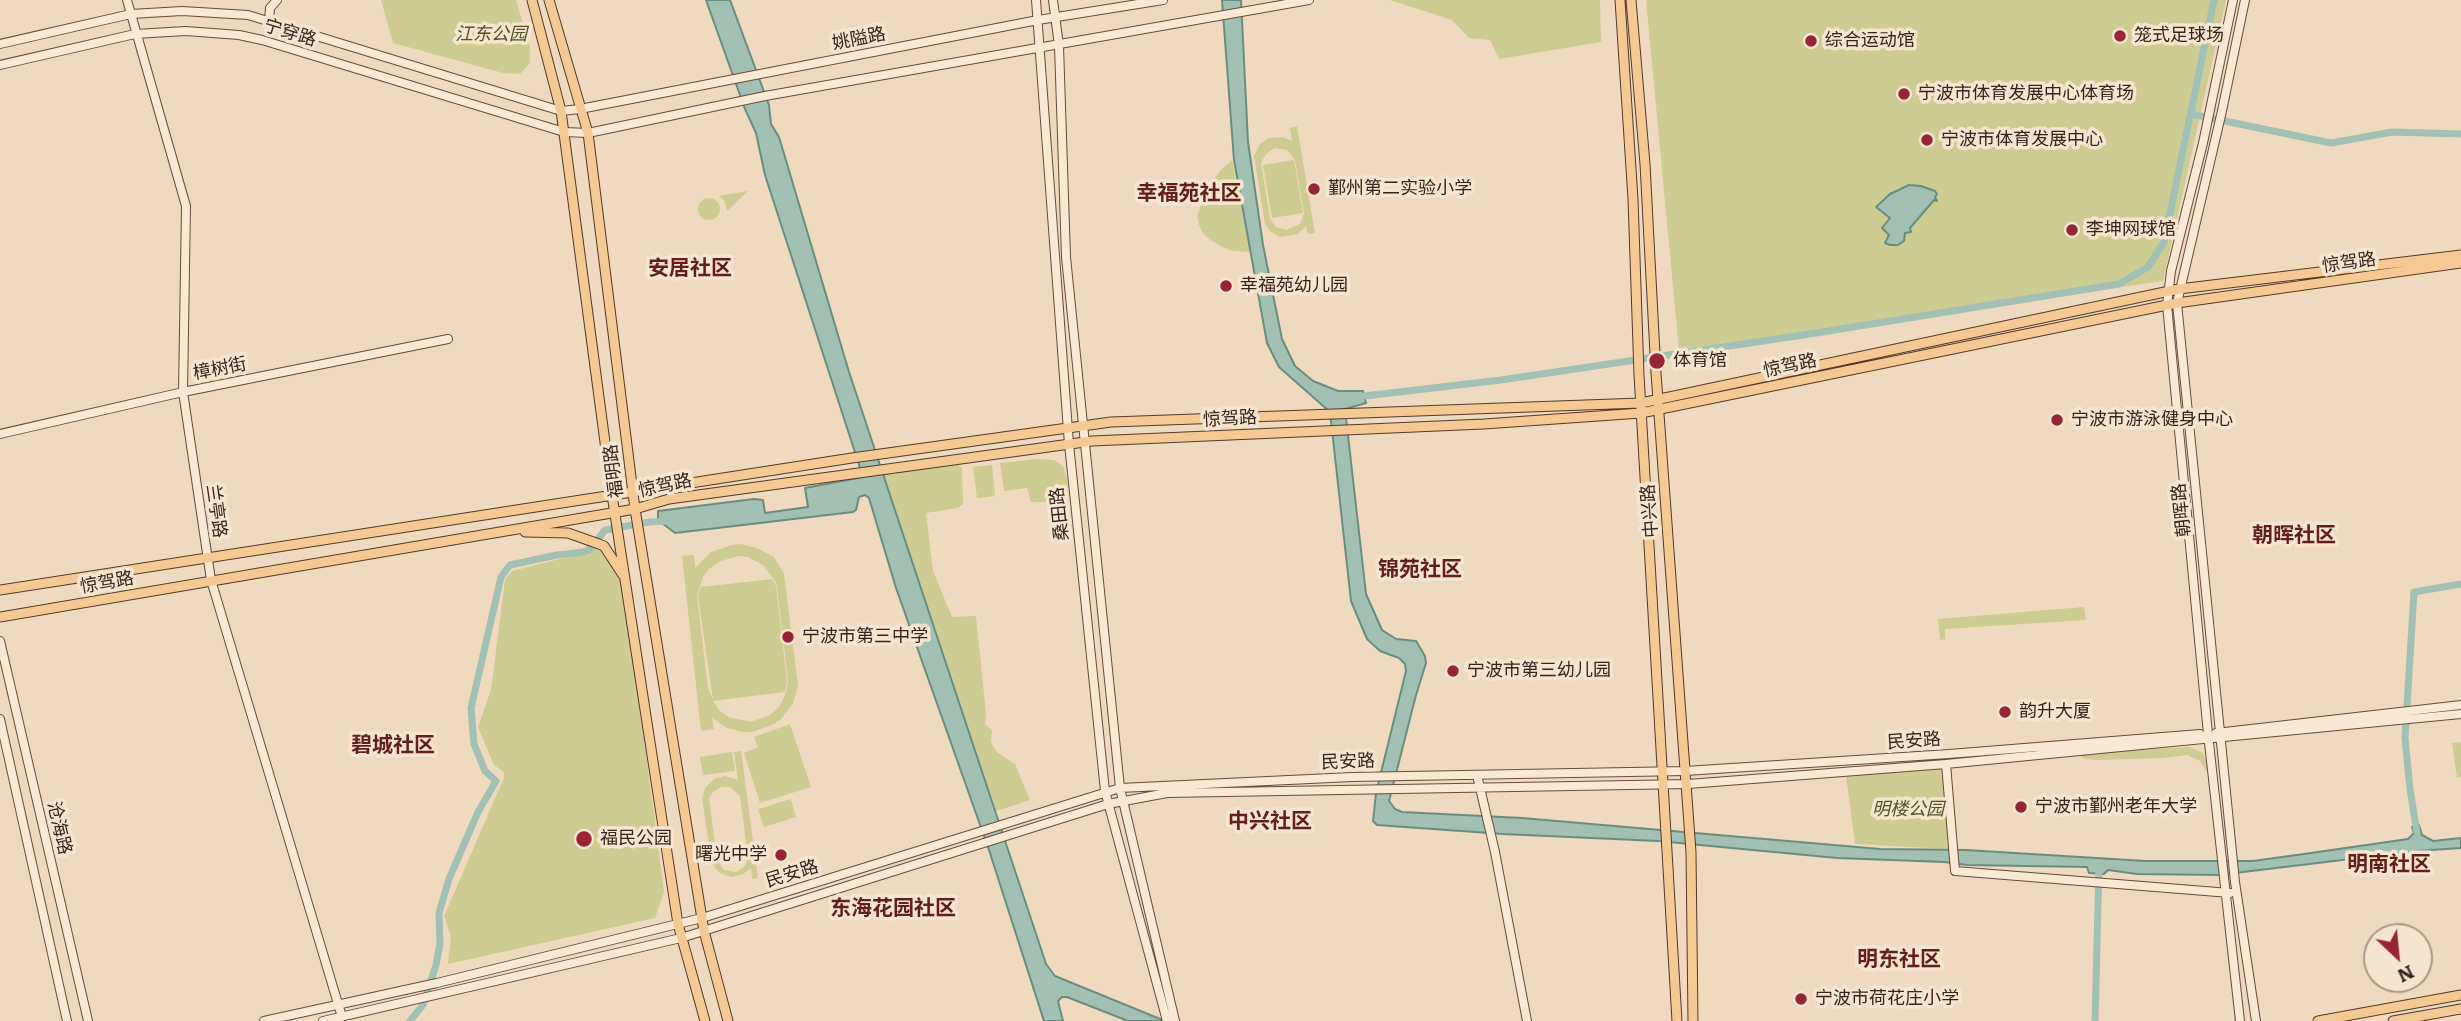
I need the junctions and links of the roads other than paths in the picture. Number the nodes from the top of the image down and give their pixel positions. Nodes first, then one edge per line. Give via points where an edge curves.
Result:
1 (127, 0) edge
2 (277, 0) edge
3 (532, 0) edge
4 (549, 0) edge
5 (1036, 0) edge
6 (1054, 0) edge
7 (1163, 0) edge
8 (1309, 0) edge
9 (1620, 0) edge
10 (1631, 0) edge
11 (2233, 0) edge
12 (2245, 0) edge
13 (131, 14) junction
14 (1055, 17) junction
15 (1038, 20) junction
16 (269, 21) junction
17 (135, 34) junction
18 (0, 44) edge
19 (1059, 46) junction
20 (1040, 49) junction
21 (0, 65) edge
22 (580, 109) junction
23 (561, 111) junction
24 (564, 132) junction
25 (588, 133) junction
26 (2461, 255) edge
27 (2461, 263) edge
28 (2174, 290) junction
29 (2172, 304) junction
30 (448, 339) dead end
31 (183, 392) junction
32 (1641, 402) junction
33 (1658, 404) junction
34 (1641, 413) junction
35 (1082, 426) junction
36 (1069, 428) junction
37 (0, 434) edge
38 (1084, 443) junction
39 (1069, 444) junction
40 (633, 492) junction
41 (612, 495) junction
42 (635, 509) junction
43 (615, 512) junction
44 (503, 531) junction
45 (206, 557) junction
46 (211, 580) junction
47 (626, 580) junction
48 (0, 590) edge
49 (0, 617) edge
50 (0, 641) edge
51 (2461, 705) edge
52 (2421, 714) junction
53 (2461, 714) edge
54 (0, 719) edge
55 (2220, 735) junction
56 (2208, 736) junction
57 (1946, 764) junction
58 (1662, 771) junction
59 (1685, 771) junction
60 (1476, 775) junction
61 (1663, 784) junction
62 (1685, 784) junction
63 (1479, 787) junction
64 (1120, 788) junction
65 (1105, 791) junction
66 (1123, 801) junction
67 (1108, 804) junction
68 (2225, 889) junction
69 (2237, 894) junction
70 (702, 918) junction
71 (678, 924) junction
72 (704, 931) junction
73 (681, 938) junction
74 (2461, 995) edge
75 (339, 1004) junction
76 (2461, 1009) edge
77 (342, 1017) junction
78 (1170, 1019) edge
79 (66, 1021) edge
80 (88, 1021) edge
81 (264, 1021) edge
82 (323, 1021) edge
83 (705, 1021) edge
84 (728, 1021) edge
85 (1527, 1021) edge
86 (1677, 1021) edge
87 (1693, 1021) edge
88 (2240, 1021) edge
89 (2256, 1021) edge
90 (2318, 1021) edge
91 (2393, 1021) edge

1 - 13 main road, 兰亭路
2 - 16 main road, 宁穿路 via 270,8
3 - 23 main road, 福明路
4 - 22 main road, 福明路
5 - 15 main road, 桑田路
6 - 14 main road, 桑田路
7 - 14 main road, 姚隘路
8 - 19 main road
9 - 32 main road, 中兴路
10 - 33 main road, 中兴路
11 - 28 main road, 朝晖路 via 2171,271
12 - 28 main road, 朝晖路 via 2222,111
13 - 16 main road, 宁穿路 via 182,11 248,15
13 - 17 main road, 兰亭路
13 - 18 main road, 宁穿路
14 - 15 main road, 姚隘路
14 - 19 main road, 桑田路
15 - 20 main road, 桑田路
15 - 22 main road, 姚隘路
16 - 23 main road, 宁穿路
17 - 21 main road, 宁穿路
17 - 24 main road, 宁穿路 via 186,31 262,40
17 - 31 main road, 兰亭路 via 186,206
19 - 20 main road
19 - 35 main road, 桑田路 via 1066,257
20 - 25 main road via 765,96
20 - 36 main road, 桑田路
22 - 23 main road, 姚隘路
22 - 25 main road, 福明路
23 - 24 main road, 福明路
24 - 25 main road
24 - 41 main road, 福明路
25 - 40 main road, 福明路
26 - 28 main road, 惊驾路
27 - 29 main road, 惊驾路
28 - 29 main road, 朝晖路
28 - 33 main road, 惊驾路
29 - 33 main road, 惊驾路
29 - 55 main road, 朝晖路
29 - 56 main road, 朝晖路
30 - 31 main road, 樟树街
31 - 37 main road, 樟树街
31 - 45 main road, 兰亭路
32 - 33 main road, 惊驾路
32 - 34 main road, 中兴路
32 - 35 main road, 惊驾路
33 - 34 main road, 惊驾路
33 - 59 main road, 中兴路
34 - 38 main road, 惊驾路
34 - 58 main road, 中兴路
35 - 36 main road, 惊驾路
35 - 38 main road, 桑田路
36 - 39 main road, 桑田路
36 - 40 main road, 惊驾路
38 - 39 main road, 惊驾路
38 - 64 main road, 桑田路
39 - 42 main road, 惊驾路 via 669,499
39 - 65 main road, 桑田路
40 - 41 main road, 惊驾路
40 - 42 main road, 福明路
41 - 43 main road, 福明路
41 - 45 main road, 惊驾路
42 - 43 main road, 惊驾路
42 - 70 main road, 福明路
43 - 44 main road, 惊驾路
43 - 47 main road, 福明路
44 - 46 main road, 惊驾路
44 - 47 main road via 568,533 600,544
45 - 46 main road, 兰亭路
45 - 48 main road, 惊驾路
46 - 49 main road, 惊驾路
46 - 75 main road, 兰亭路
47 - 71 main road, 福明路
50 - 80 main road, 沧海路
51 - 52 main road, 民安路
52 - 53 main road, 民安路
52 - 55 main road, 民安路
54 - 79 main road, 沧海路
55 - 56 main road, 民安路
55 - 69 main road, 朝晖路
56 - 57 main road, 民安路
56 - 59 main road, 民安路
56 - 68 main road, 朝晖路
57 - 62 main road, 民安路
57 - 68 main road via 1955,870
58 - 59 main road, 民安路
58 - 60 main road, 民安路
58 - 61 main road, 中兴路
59 - 62 main road, 中兴路
60 - 63 main road
60 - 64 main road, 民安路
61 - 62 main road, 民安路
61 - 63 main road, 民安路
61 - 86 main road, 中兴路
62 - 87 main road, 中兴路 via 1691,852
63 - 66 main road, 民安路 via 1167,793
63 - 85 main road
64 - 65 main road, 民安路
64 - 66 main road, 桑田路
65 - 67 main road, 桑田路
65 - 70 main road, 民安路
66 - 67 main road, 民安路
66 - 78 main road, 桑田路
67 - 72 main road, 民安路
67 - 78 main road, 桑田路
68 - 69 main road
68 - 88 main road, 朝晖路
69 - 89 main road, 朝晖路
70 - 71 main road, 民安路
70 - 72 main road, 福明路
71 - 73 main road, 福明路
71 - 75 main road, 民安路, bridge
72 - 73 main road, 民安路
72 - 84 main road, 福明路
73 - 77 main road, 民安路
73 - 83 main road, 福明路
74 - 90 main road
75 - 77 main road, 兰亭路
75 - 81 main road, 民安路
76 - 91 main road
77 - 82 main road, 民安路

